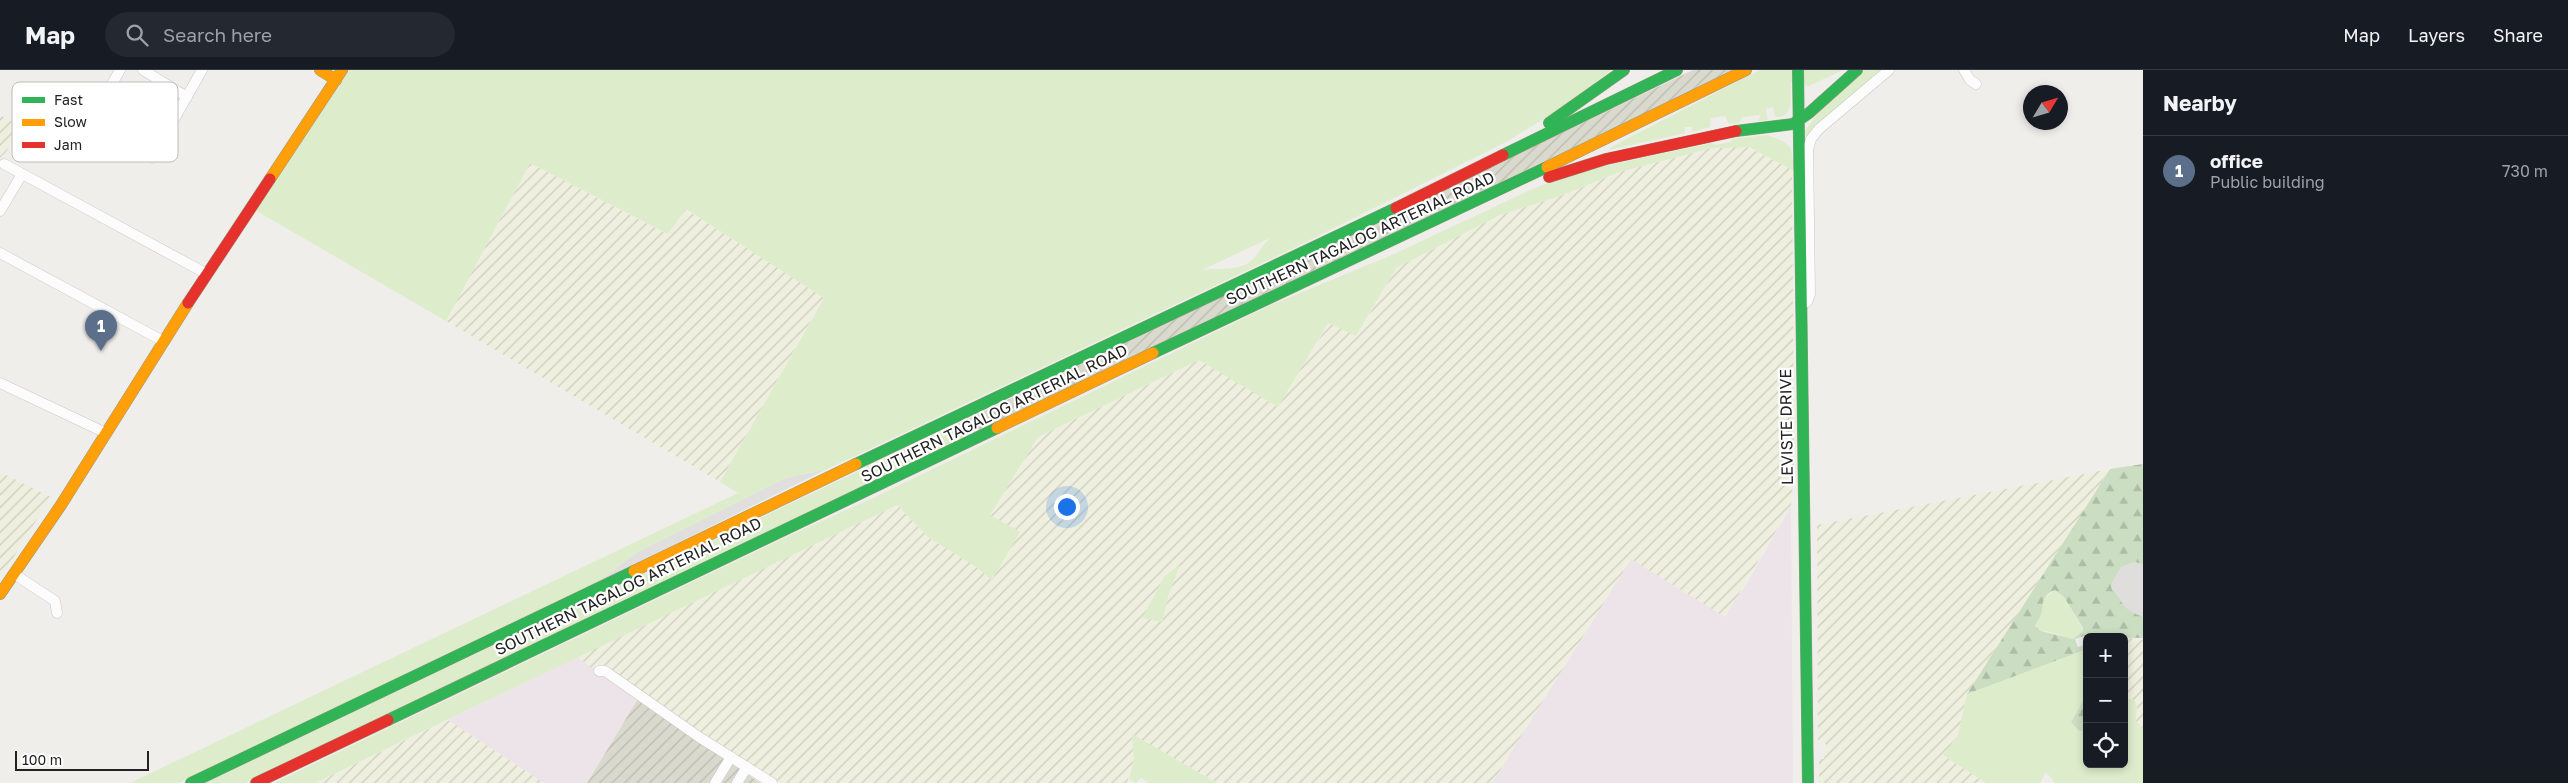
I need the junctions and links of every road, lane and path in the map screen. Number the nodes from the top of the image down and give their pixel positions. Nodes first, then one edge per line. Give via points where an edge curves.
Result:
1 (120, 70) edge
2 (143, 70) edge
3 (202, 70) edge
4 (320, 70) edge
5 (342, 70) edge
6 (1624, 70) edge
7 (1678, 70) edge
8 (1746, 70) edge
9 (1798, 70) edge
10 (1857, 70) edge
11 (1888, 70) edge
12 (1964, 70) edge
13 (336, 80) junction
14 (113, 82) edge
15 (163, 82) edge
16 (1976, 84) dead end
17 (178, 91) edge
18 (187, 96) junction
19 (178, 112) edge
20 (1798, 121) junction
21 (4, 164) dead end
22 (22, 174) junction
23 (1448, 182) junction
24 (0, 211) edge
25 (1425, 225) junction
26 (0, 253) edge
27 (207, 274) junction
28 (1801, 303) junction
29 (163, 341) junction
30 (0, 383) edge
31 (106, 433) junction
32 (14, 574) junction
33 (0, 592) edge
34 (57, 613) dead end
35 (599, 671) dead end
36 (731, 757) junction
37 (747, 767) junction
38 (191, 783) edge
39 (256, 783) edge
40 (715, 783) edge
41 (737, 783) edge
42 (772, 783) edge
43 (1808, 783) edge

1 - 14 street
2 - 15 street
3 - 18 street
4 - 13 main road
5 - 13 main road
6 - 23 main road via 1563,114
7 - 23 main road, SOUTHERN TAGALOG ARTERIAL ROAD
8 - 25 main road, SOUTHERN TAGALOG ARTERIAL ROAD
9 - 20 main road, LEVISTE DRIVE
10 - 20 main road
11 - 28 street via 1811,139 1807,181 1810,294 1807,302
12 - 16 street
13 - 27 main road
17 - 18 street
18 - 19 street
20 - 25 main road via 1619,155
20 - 28 main road, LEVISTE DRIVE
21 - 22 street
22 - 24 street
22 - 27 street
23 - 38 main road, SOUTHERN TAGALOG ARTERIAL ROAD via 526,620
25 - 39 main road, SOUTHERN TAGALOG ARTERIAL ROAD
26 - 29 street
27 - 29 main road
28 - 43 main road, LEVISTE DRIVE
29 - 31 main road
30 - 31 street
31 - 32 main road
32 - 33 main road
32 - 34 street via 55,601
35 - 36 street via 605,671
36 - 37 street
36 - 40 street
37 - 41 street
37 - 42 street

